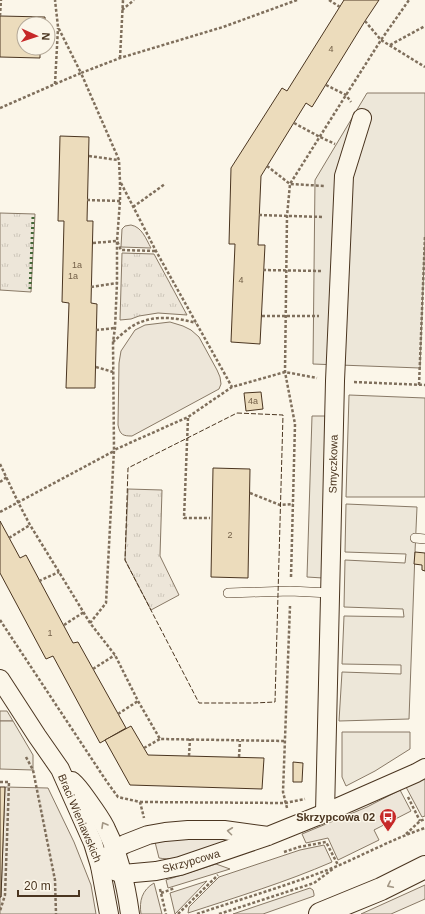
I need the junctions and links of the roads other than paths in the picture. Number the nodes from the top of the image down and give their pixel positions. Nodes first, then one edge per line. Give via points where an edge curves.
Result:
1 (362, 118) road end
2 (415, 538) dead end
3 (425, 539) edge
4 (228, 593) dead end
5 (330, 593) junction
6 (0, 679) edge
7 (425, 768) edge
8 (60, 769) junction
9 (325, 813) junction
10 (268, 836) junction
11 (115, 850) junction
12 (100, 866) junction
13 (425, 868) edge
14 (123, 874) junction
15 (109, 914) edge
16 (130, 914) edge
17 (320, 914) edge

1 - 5 street, Smyczkowa via 343,186
2 - 3 lane
4 - 5 lane
5 - 9 street, Smyczkowa
6 - 8 street, Braci Wieniawskich
7 - 9 street, Skrzypcowa
11 -> 8 street, Braci Wieniawskich via 98,815 78,786
8 - 12 street, Braci Wieniawskich via 86,826
9 - 10 street, Skrzypcowa
10 -> 11 street, Skrzypcowa via 224,830 165,832 148,835
10 - 14 street, Skrzypcowa via 180,866
11 - 12 street, Skrzypcowa
11 - 14 street, Braci Wieniawskich
12 - 14 street, Skrzypcowa
12 - 15 street, Braci Wieniawskich
13 -> 17 street
14 - 16 street, Braci Wieniawskich

